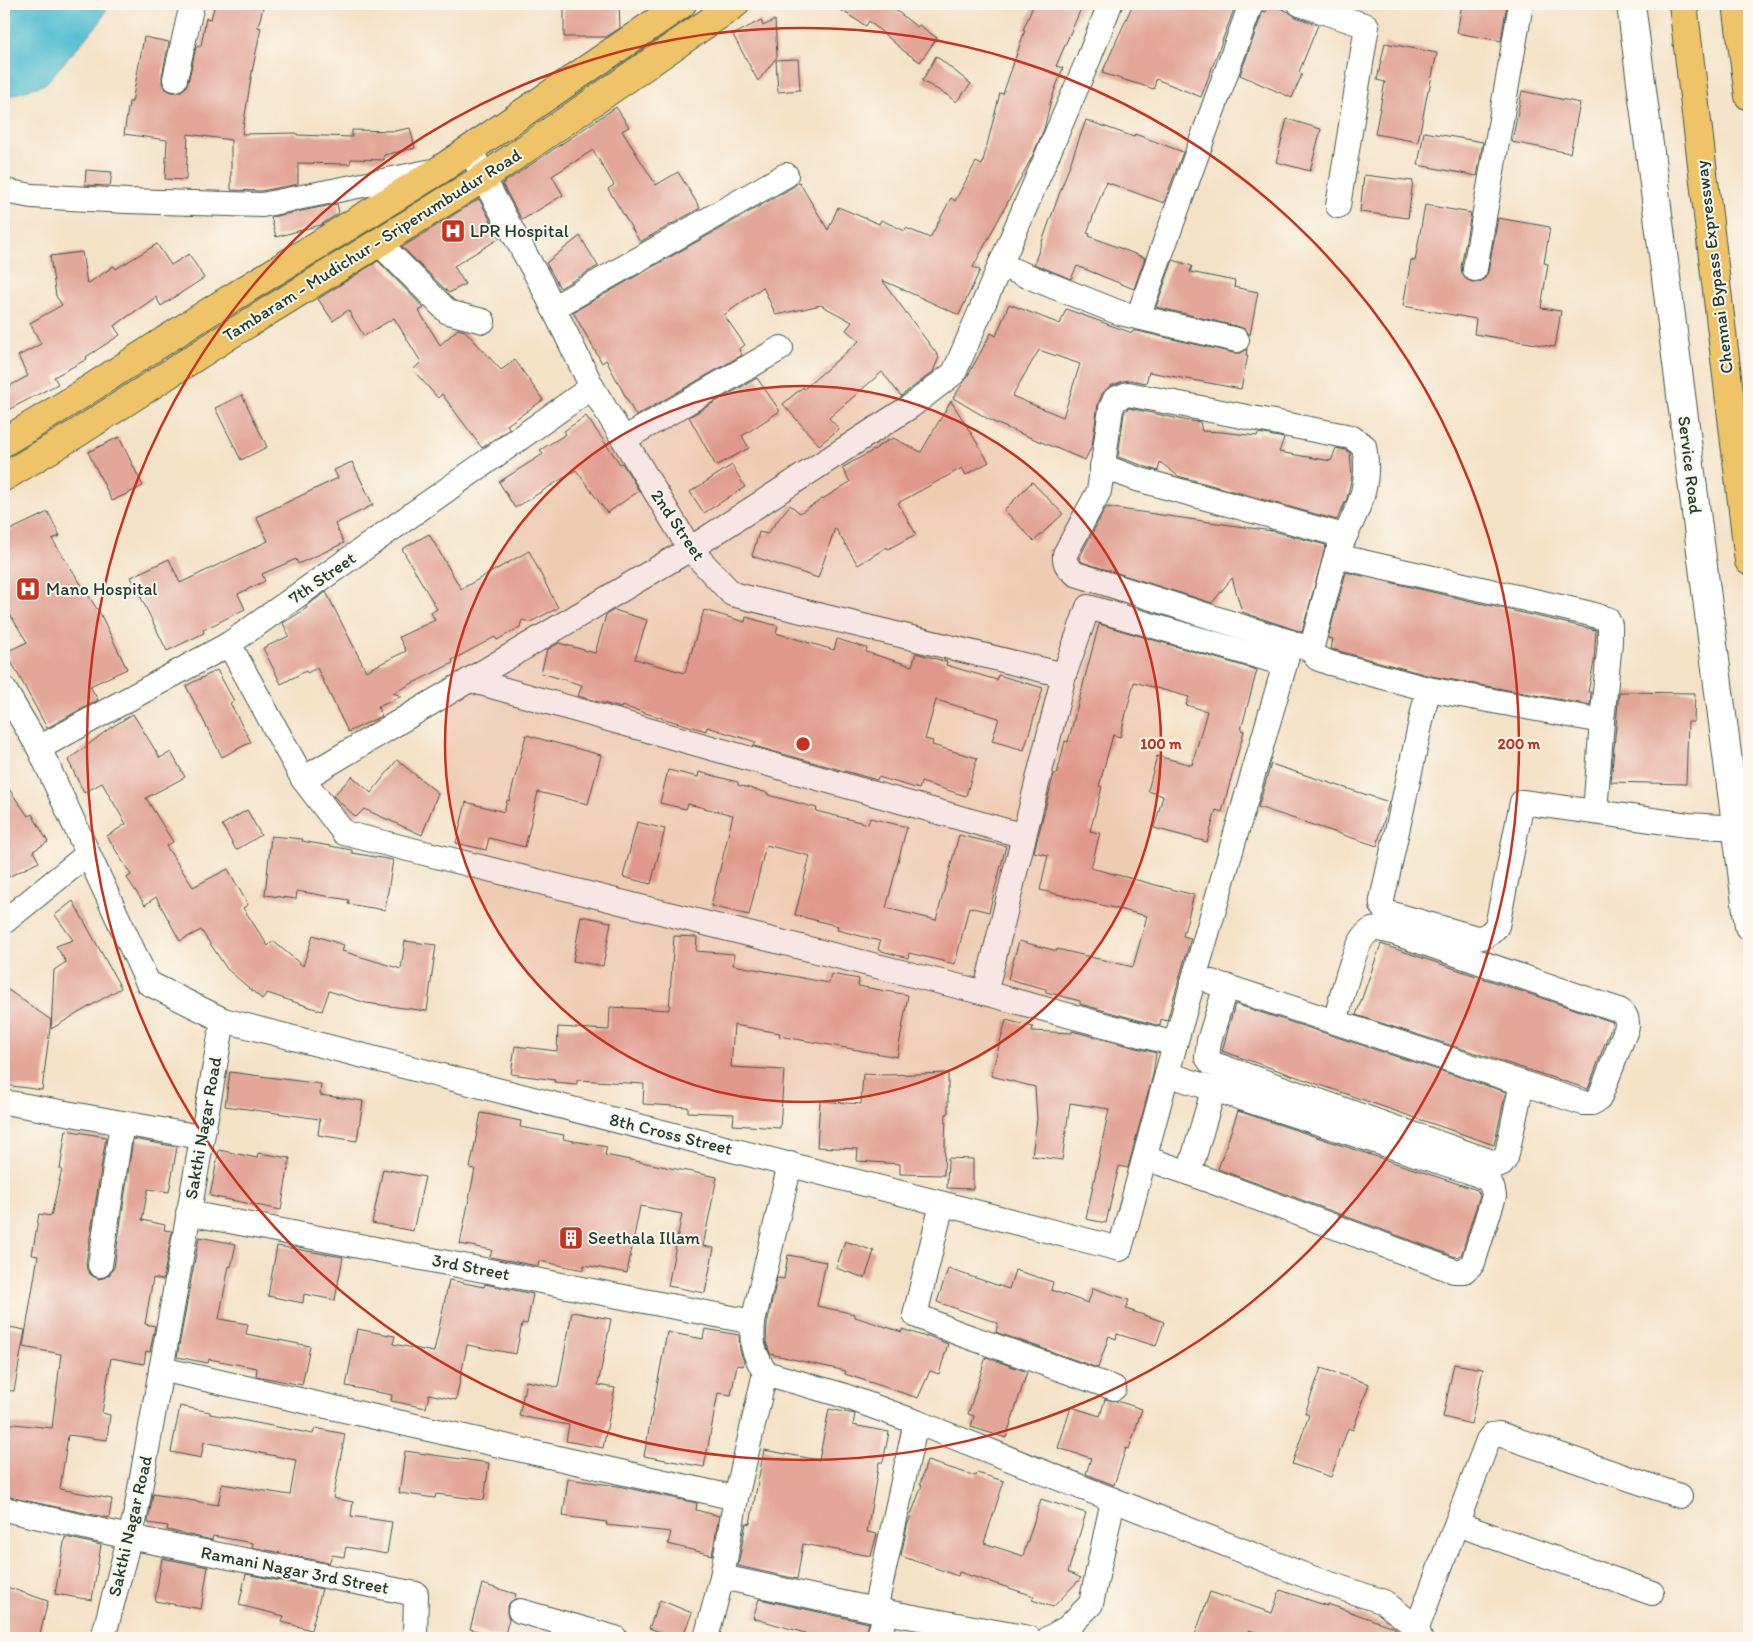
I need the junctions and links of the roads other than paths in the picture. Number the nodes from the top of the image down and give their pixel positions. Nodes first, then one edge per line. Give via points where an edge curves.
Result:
1 (192, 4) edge
2 (682, 4) edge
3 (735, 4) edge
4 (1110, 4) edge
5 (1251, 4) edge
6 (1300, 4) edge
7 (1521, 4) edge
8 (1631, 4) edge
9 (1683, 4) edge
10 (1737, 4) edge
11 (175, 79) dead end
12 (1749, 96) edge
13 (471, 149) junction
14 (441, 169) junction
15 (786, 175) dead end
16 (482, 178) junction
17 (4, 191) edge
18 (1338, 206) dead end
19 (379, 243) junction
20 (1000, 266) junction
21 (1474, 269) dead end
22 (553, 308) junction
23 (1138, 317) junction
24 (483, 321) dead end
25 (1237, 340) dead end
26 (781, 348) dead end
27 (592, 388) junction
28 (624, 439) junction
29 (4, 442) edge
30 (1102, 466) junction
31 (4, 477) edge
32 (1340, 546) junction
33 (690, 549) junction
34 (1749, 561) edge
35 (228, 644) junction
36 (1295, 652) junction
37 (1064, 674) junction
38 (470, 680) junction
39 (4, 689) edge
40 (1428, 689) junction
41 (1602, 721) junction
42 (39, 748) junction
43 (303, 779) junction
44 (1594, 812) junction
45 (1737, 828) junction
46 (1024, 836) junction
47 (88, 854) junction
48 (4, 922) edge
49 (1749, 926) edge
50 (1194, 978) junction
51 (1226, 986) junction
52 (985, 993) junction
53 (223, 1020) junction
54 (1336, 1022) junction
55 (1175, 1044) junction
56 (1178, 1077) junction
57 (1522, 1083) junction
58 (1214, 1088) junction
59 (4, 1102) edge
60 (122, 1123) junction
61 (201, 1137) junction
62 (1145, 1158) junction
63 (790, 1164) junction
64 (1180, 1169) junction
65 (942, 1204) junction
66 (188, 1213) junction
67 (100, 1264) dead end
68 (753, 1322) junction
69 (161, 1369) junction
70 (765, 1373) junction
71 (1114, 1388) dead end
72 (916, 1422) junction
73 (1680, 1496) dead end
74 (736, 1498) junction
75 (1112, 1500) junction
76 (4, 1509) edge
77 (1457, 1524) junction
78 (130, 1537) junction
79 (722, 1577) junction
80 (1652, 1593) dead end
81 (520, 1611) dead end
82 (881, 1611) junction
83 (1419, 1633) edge
84 (103, 1638) edge
85 (415, 1638) edge
86 (615, 1638) edge
87 (706, 1638) edge
88 (878, 1638) edge
89 (1029, 1638) edge
90 (1049, 1638) edge

1 - 11 street
2 - 13 main road, Tambaram - Mudichur - Sriperumbudur Road
3 - 16 main road, Tambaram - Mudichur - Sriperumbudur Road
4 - 20 street
5 - 23 street
6 - 18 street via 1367,26
7 - 21 street
8 - 45 street, Service Road
9 - 34 main road, Chennai Bypass Expressway
10 - 12 main road
13 - 14 main road, Tambaram - Mudichur - Sriperumbudur Road
13 - 16 street, 2nd Street
14 - 17 street via 262,204 127,201 32,196
14 - 29 main road, Tambaram - Mudichur - Sriperumbudur Road
15 - 22 street
16 - 19 main road, Tambaram - Mudichur - Sriperumbudur Road
16 - 22 street, 2nd Street
19 - 24 street via 448,312
19 - 31 main road, Tambaram - Mudichur - Sriperumbudur Road
20 - 23 street
20 - 33 street via 954,373 910,406
22 - 27 street, 2nd Street
23 - 25 street
26 - 28 street
27 - 28 street, 2nd Street
27 - 35 street, 7th Street
28 - 33 street, 2nd Street
30 - 32 street
30 - 32 street via 1111,409 1115,398 1128,394 1351,437 1364,446 1367,463 1365,489
30 - 36 street via 1098,491 1065,554 1068,568 1076,574
32 - 36 street
32 - 41 street via 1607,619 1610,642
33 - 37 street, 2nd Street via 732,594
33 - 38 street
35 - 42 street, 7th Street
35 - 43 street
36 - 37 street via 1088,607
36 - 40 street
36 - 50 street
37 - 46 street
38 - 43 street
38 - 46 street
39 - 42 street
40 - 41 street
40 - 44 street via 1381,905 1384,910 1477,938 1486,937 1497,926 1522,802
41 - 44 street
42 - 47 street
43 - 52 street via 344,833
44 - 45 street
45 - 49 street, Service Road
46 - 52 street
47 - 48 street
47 - 53 street via 148,983
50 - 51 street
50 - 55 street
51 - 54 street
51 - 57 street via 1209,1041 1207,1057 1211,1063 1495,1163 1502,1164 1506,1158
52 - 55 street
53 - 61 street, Sakthi Nagar Road
53 - 63 street, 8th Cross Street
54 - 57 street
54 - 57 street via 1360,940 1371,930 1404,936 1625,1014 1627,1027 1599,1099 1583,1102
55 - 56 street
56 - 58 street
56 - 62 street
58 - 64 street
58 - 64 street via 1485,1177 1493,1186 1494,1196 1473,1263 1464,1271 1454,1271
59 - 60 street
60 - 61 street
60 - 67 street
61 - 66 street, Sakthi Nagar Road
62 - 64 street
62 - 65 street, 8th Cross Street via 1120,1249
63 - 65 street, 8th Cross Street
63 - 68 street
65 - 71 street via 915,1315
66 - 68 street, 3rd Street
66 - 69 street, Sakthi Nagar Road
68 - 70 street via 754,1351
69 - 74 street
69 - 78 street, Sakthi Nagar Road
70 - 72 street via 842,1395
70 - 74 street
72 - 75 street
72 - 82 street
73 - 77 street via 1496,1434 1488,1440
74 - 79 street
75 - 83 street via 1384,1602
75 - 90 street via 1091,1604 1067,1628
76 - 78 street
77 - 80 street
77 - 83 street
78 - 84 street, Sakthi Nagar Road
78 - 85 street, Ramani Nagar 3rd Street via 416,1594
79 - 82 street
79 - 87 street
81 - 86 street
82 - 88 street
82 - 89 street

